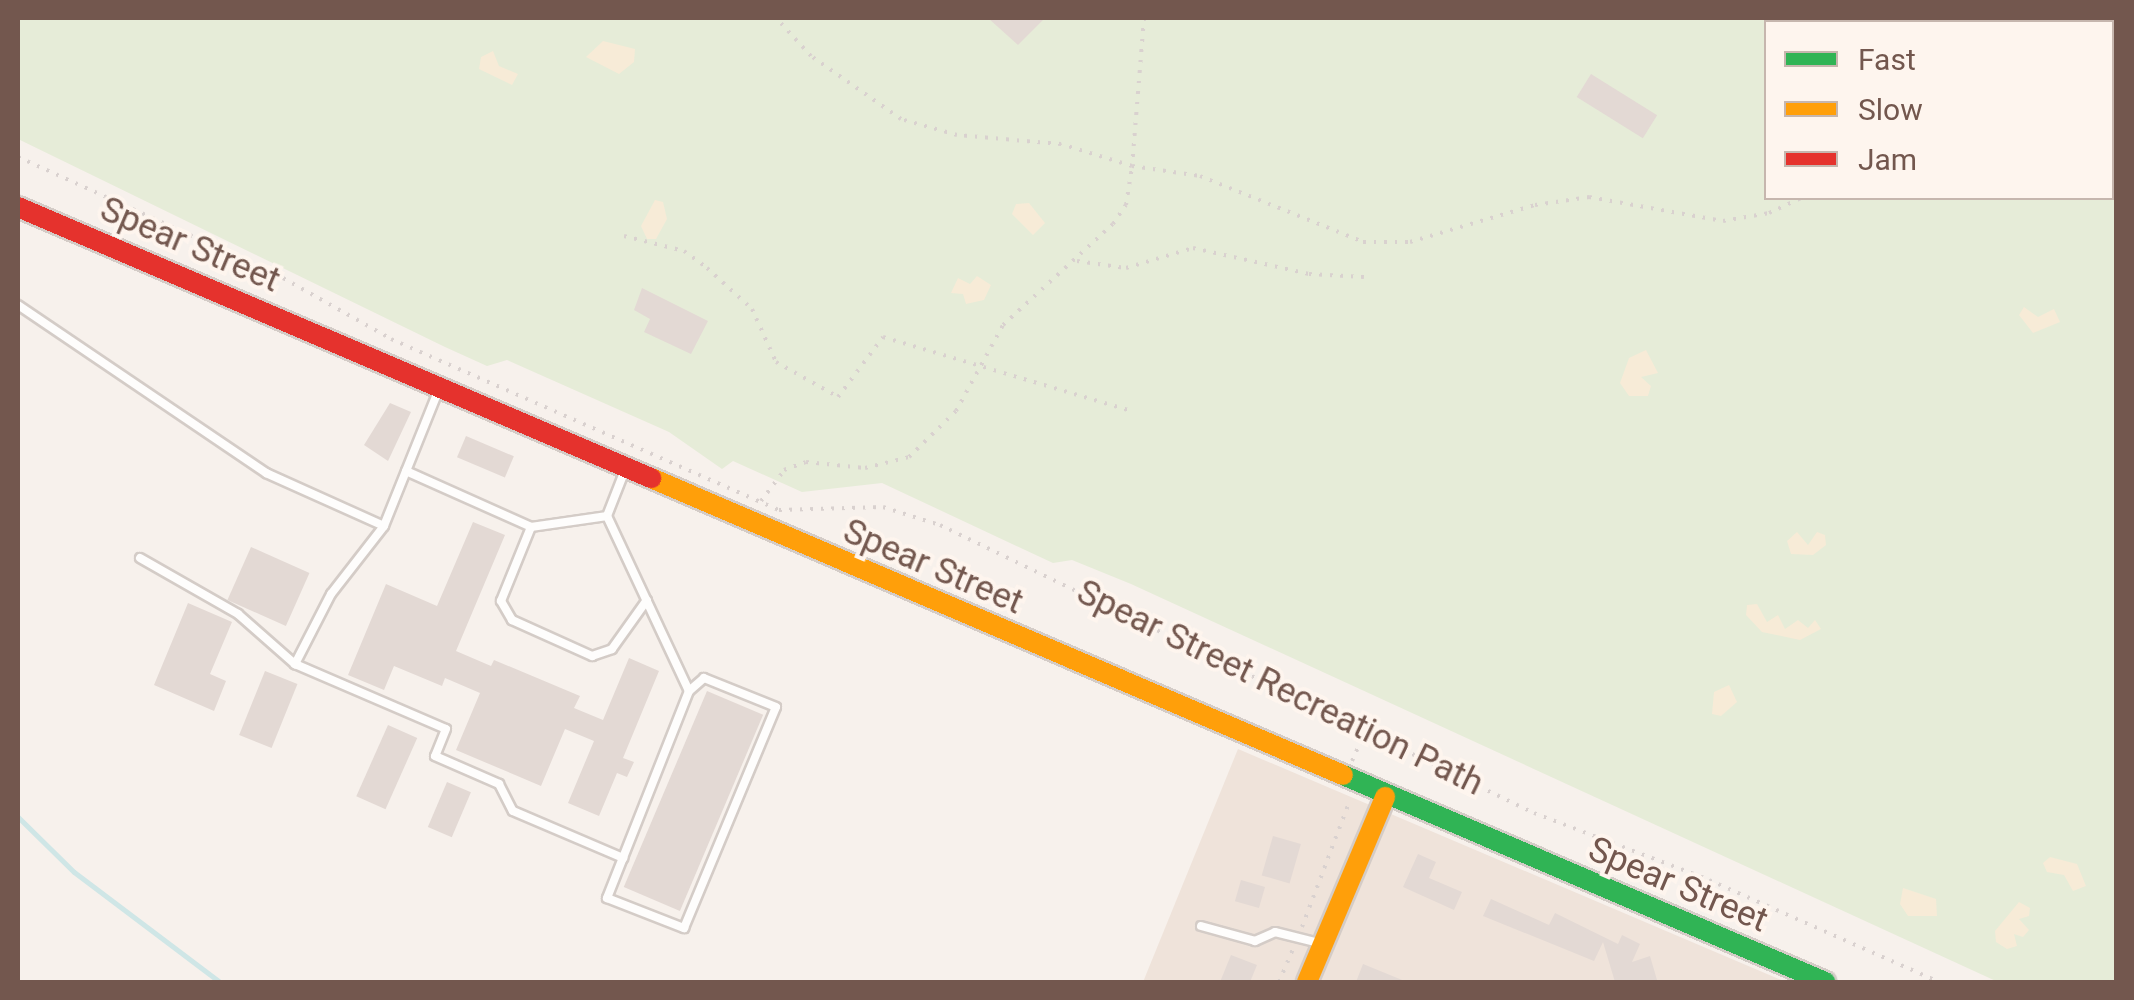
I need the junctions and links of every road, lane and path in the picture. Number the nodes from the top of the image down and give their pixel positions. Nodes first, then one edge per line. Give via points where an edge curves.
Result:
1 (776, 18) edge
2 (1144, 18) edge
3 (18, 158) edge
4 (1132, 166) junction
5 (1798, 200) edge
6 (18, 206) edge
7 (624, 236) dead end
8 (1077, 261) junction
9 (1364, 277) dead end
10 (18, 305) edge
11 (974, 368) junction
12 (439, 389) junction
13 (1132, 410) dead end
14 (625, 470) junction
15 (406, 471) junction
16 (762, 501) junction
17 (607, 516) junction
18 (750, 524) junction
19 (384, 526) junction
20 (531, 528) junction
21 (140, 558) dead end
22 (646, 600) junction
23 (294, 664) junction
24 (689, 691) junction
25 (1366, 729) junction
26 (1352, 782) junction
27 (1384, 797) junction
28 (623, 858) junction
29 (1201, 926) dead end
30 (1298, 936) junction
31 (1323, 944) junction
32 (1279, 982) edge
33 (1307, 982) edge
34 (1825, 982) edge
35 (1938, 982) edge

1 - 4 path via 812,56 901,120 958,135 1061,144
2 - 4 path
3 - 16 path, Spear Street Recreation Path via 274,273 390,339
4 - 5 path via 1200,176 1344,236 1387,245 1589,197 1723,221
4 - 8 path via 1126,205
6 - 12 main road, Spear Street
7 - 11 path via 684,251 708,268 752,310 776,362 838,397 883,338
8 - 9 path via 1126,268 1193,248 1310,274
8 - 11 path via 1002,325
10 - 19 lane via 266,473
11 - 13 path
11 - 16 path via 956,410 909,457 865,468 806,462 784,470
12 - 14 main road, Spear Street
12 - 15 lane
14 - 17 lane
14 - 18 main road, Spear Street
15 - 19 lane
15 - 20 lane
16 - 18 path
16 - 25 path, Spear Street Recreation Path via 779,510 883,507 940,525
17 - 20 lane
17 - 22 lane
18 - 26 main road, Spear Street
19 - 23 lane via 331,594
20 - 22 lane via 502,602 512,620 592,656 612,649
21 - 23 lane via 238,614
22 - 24 lane
23 - 28 lane via 446,729 435,756 499,784 513,810
24 - 28 lane
24 - 28 lane via 704,678 776,707 684,928 607,898
25 - 26 path via 1352,757
25 - 35 path, Spear Street Recreation Path via 1534,813 1709,880
26 - 27 main road, Spear Street
26 - 30 path via 1349,806
27 - 31 main road
27 - 34 main road, Spear Street
29 - 30 lane via 1255,941 1275,932
30 - 31 lane
30 - 32 path
31 - 33 main road

